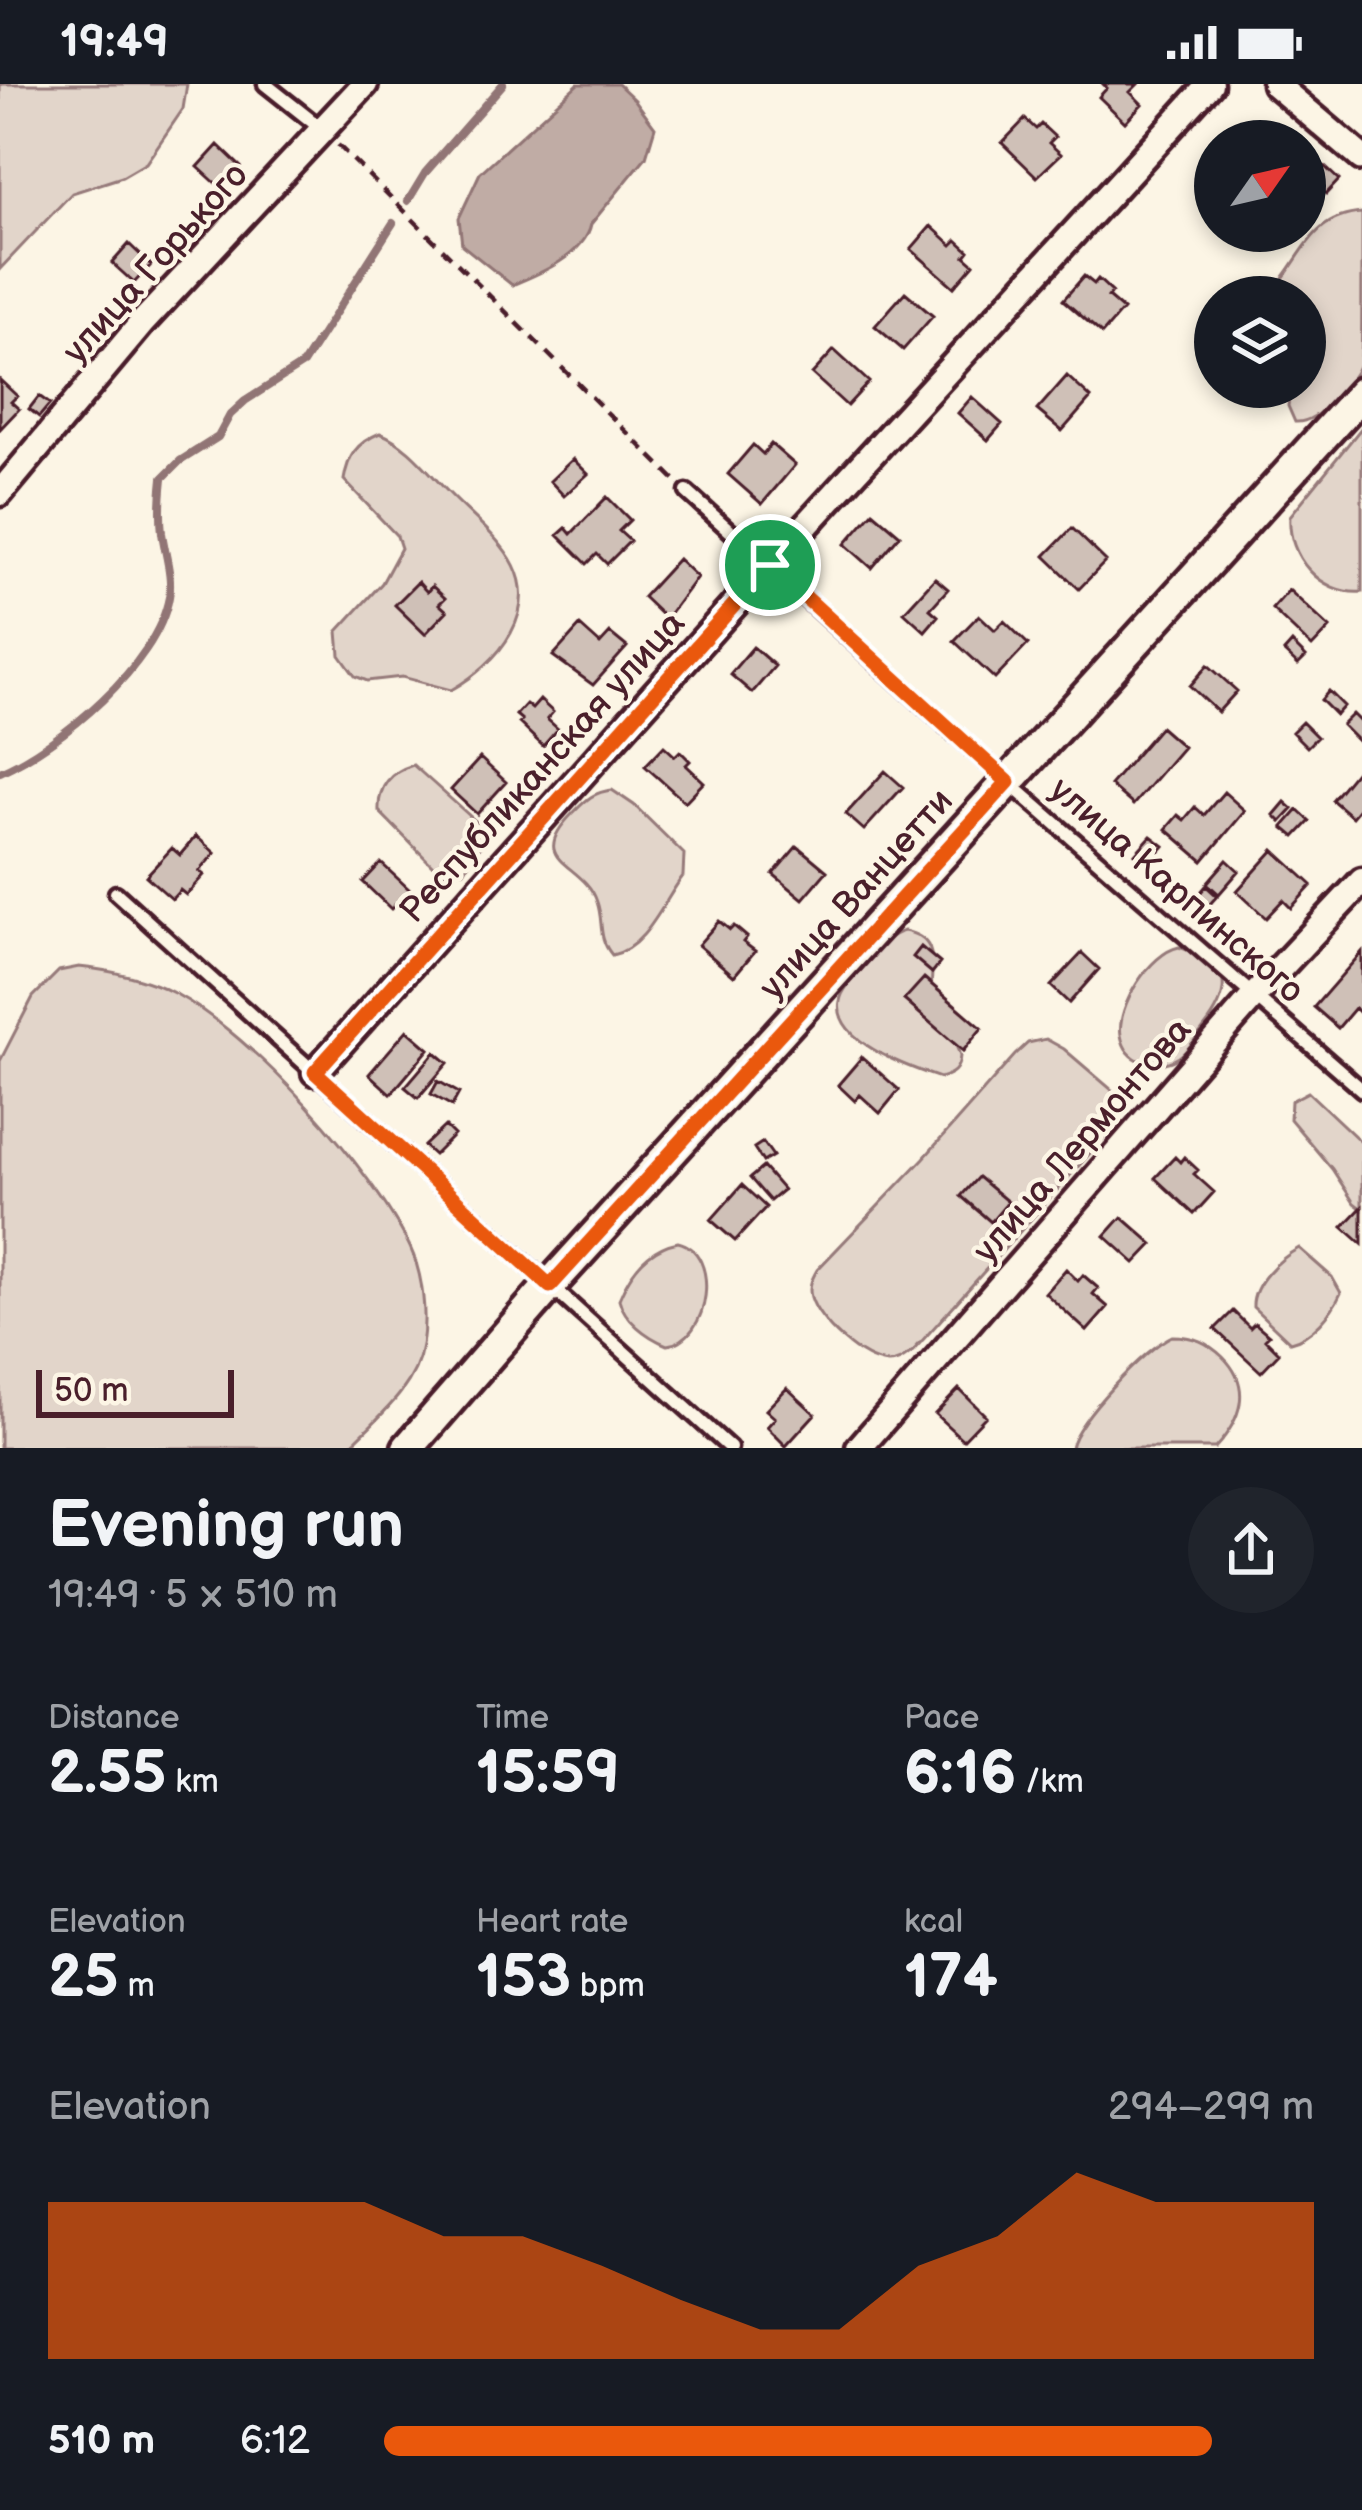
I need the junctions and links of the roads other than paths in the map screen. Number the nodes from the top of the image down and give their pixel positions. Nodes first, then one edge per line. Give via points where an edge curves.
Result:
1 (265, 84) edge
2 (365, 84) edge
3 (1210, 84) edge
4 (1275, 84) edge
5 (324, 131) junction
6 (1362, 158) edge
7 (1362, 393) edge
8 (688, 492) road end
9 (0, 493) edge
10 (770, 565) junction
11 (1008, 782) junction
12 (1362, 881) edge
13 (116, 892) dead end
14 (1255, 995) junction
15 (315, 1072) junction
16 (1362, 1090) edge
17 (550, 1286) junction
18 (408, 1448) edge
19 (730, 1448) edge
20 (859, 1448) edge

1 - 5 lane
2 - 5 street, улица Горького
3 - 10 street, Республиканская улица
4 - 6 street
5 - 9 street, улица Горького via 142,323
7 - 11 street, улица Ванцетти
8 - 10 lane, улица Карпинского
10 - 11 lane, улица Карпинского
10 - 15 street, Республиканская улица
11 - 14 lane, улица Карпинского
11 - 17 street, улица Ванцетти
12 - 14 street, улица Лермонтова
13 - 15 lane
14 - 16 lane, улица Карпинского
14 - 20 street, улица Лермонтова
15 - 17 lane
17 - 18 street, улица Ванцетти
17 - 19 lane

